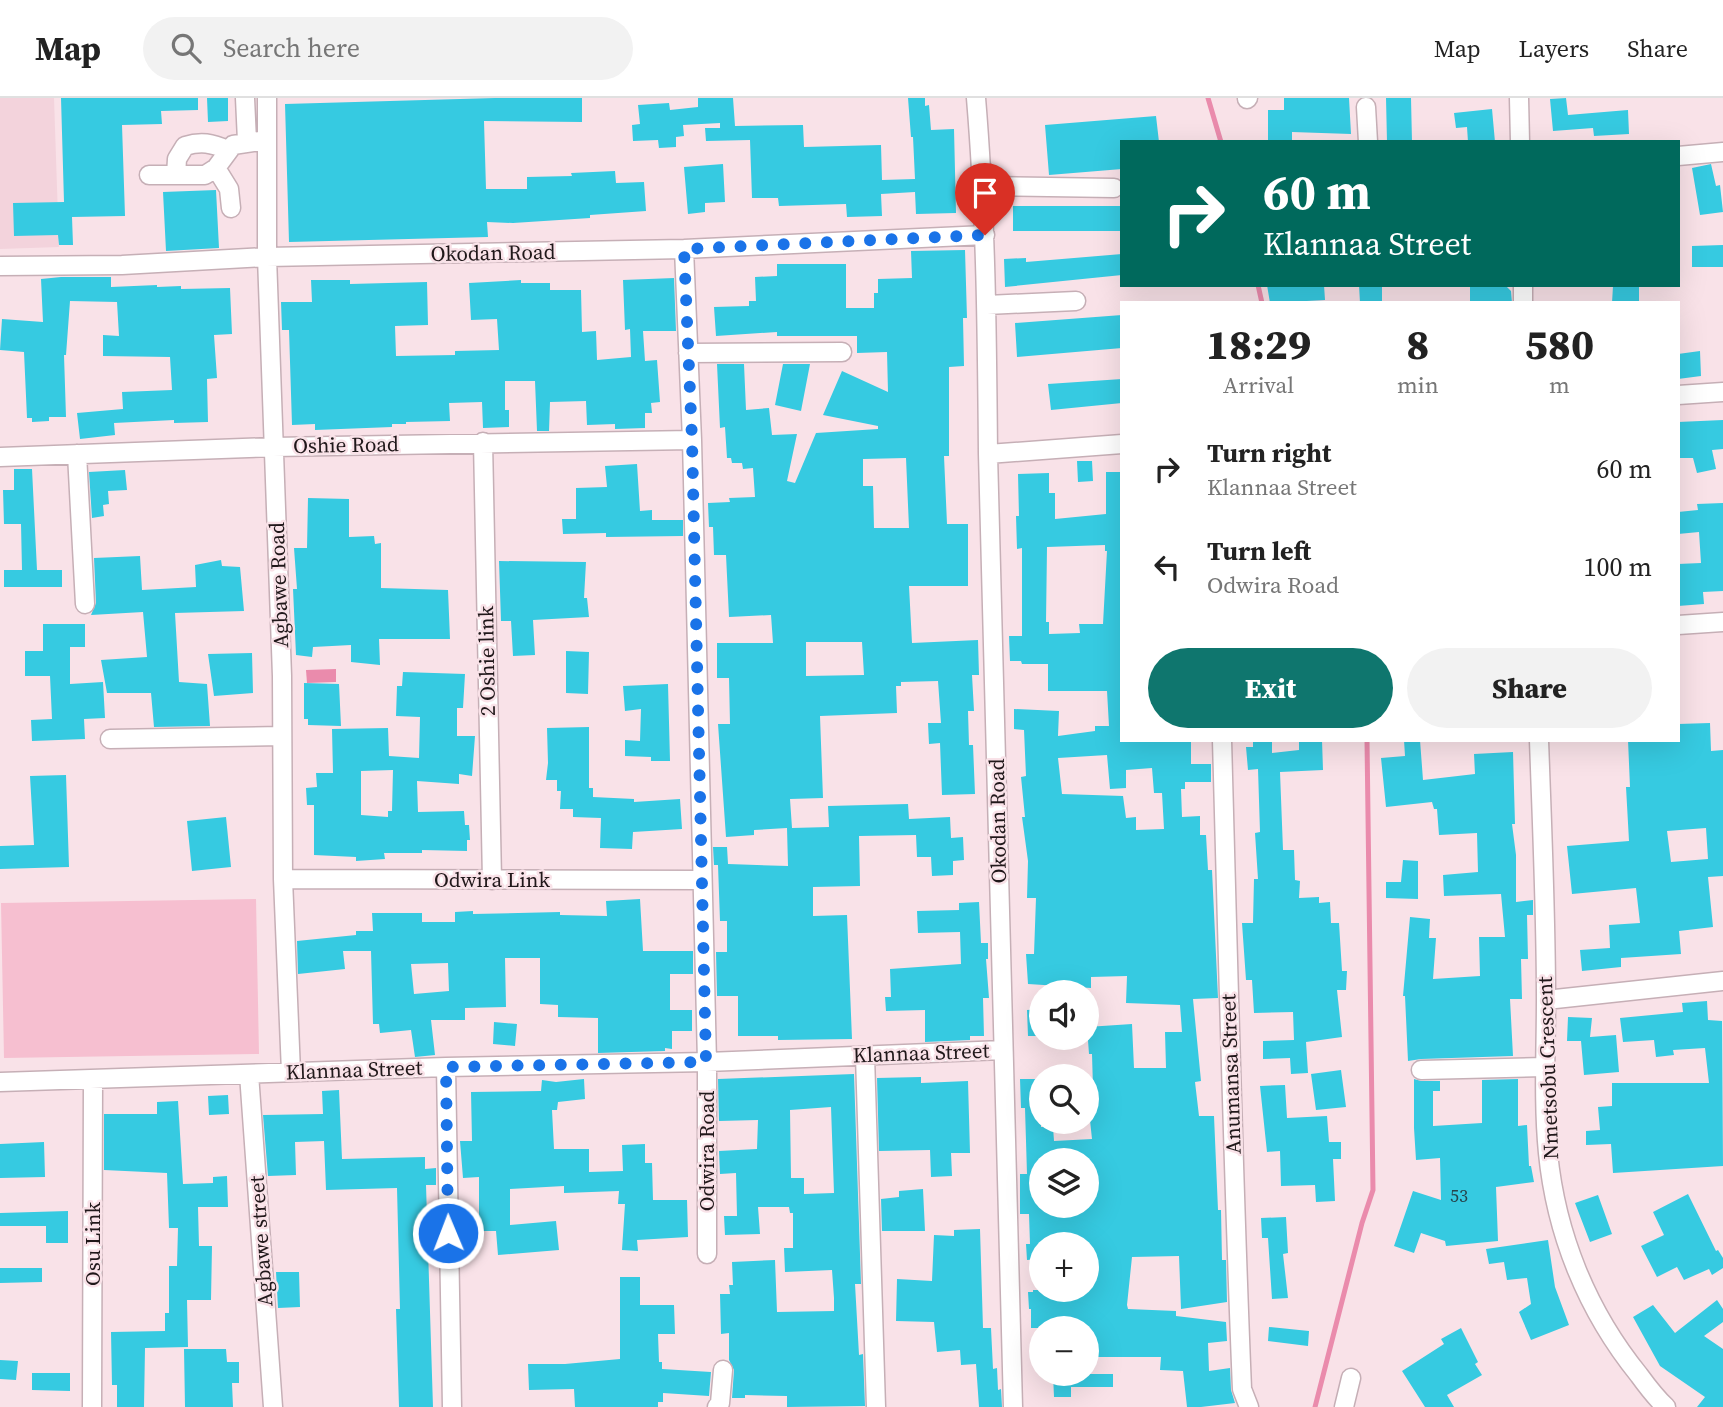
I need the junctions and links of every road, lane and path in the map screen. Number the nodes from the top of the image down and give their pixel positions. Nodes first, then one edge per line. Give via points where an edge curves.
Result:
1 (245, 98) edge
2 (267, 98) edge
3 (976, 98) edge
4 (1519, 98) edge
5 (1366, 107) dead end
6 (267, 140) junction
7 (1368, 140) edge
8 (1520, 140) edge
9 (247, 141) junction
10 (227, 150) junction
11 (1723, 152) edge
12 (1680, 156) edge
13 (216, 168) junction
14 (149, 175) dead end
15 (176, 175) junction
16 (984, 186) junction
17 (1114, 188) dead end
18 (231, 208) dead end
19 (985, 235) junction
20 (684, 249) junction
21 (267, 257) junction
22 (0, 266) edge
23 (1076, 301) dead end
24 (987, 305) junction
25 (842, 352) dead end
26 (688, 353) junction
27 (1723, 392) edge
28 (1680, 395) edge
29 (692, 440) junction
30 (483, 442) junction
31 (1120, 444) edge
32 (273, 447) junction
33 (77, 454) junction
34 (988, 454) junction
35 (0, 457) edge
36 (85, 604) dead end
37 (1723, 622) edge
38 (1680, 625) edge
39 (282, 736) junction
40 (110, 740) dead end
41 (1222, 742) edge
42 (1539, 742) edge
43 (283, 879) junction
44 (492, 880) junction
45 (702, 880) junction
46 (1723, 981) edge
47 (1546, 1000) junction
48 (1003, 1050) junction
49 (865, 1056) junction
50 (706, 1062) junction
51 (446, 1067) junction
52 (1544, 1067) junction
53 (1421, 1070) dead end
54 (291, 1072) junction
55 (249, 1074) junction
56 (93, 1080) junction
57 (0, 1082) edge
58 (707, 1254) dead end
59 (723, 1370) dead end
60 (1350, 1378) dead end
61 (92, 1407) edge
62 (273, 1407) edge
63 (452, 1407) edge
64 (717, 1407) edge
65 (876, 1407) edge
66 (1013, 1407) edge
67 (1249, 1407) edge
68 (1344, 1407) edge
69 (1666, 1407) edge

1 - 9 street
2 - 6 street, Agbawe Road
3 - 16 street, Okodan Road
4 - 8 street
5 - 7 street
6 - 9 street
6 - 21 street, Agbawe Road
9 - 10 street
10 - 13 street
10 - 15 street via 207,143 185,146 177,159
11 - 12 street
13 - 15 street via 205,175
13 - 18 street via 229,189
14 - 15 street
16 - 17 street
16 - 19 street, Okodan Road
19 - 20 street, Okodan Road
19 - 24 street, Okodan Road
20 - 21 street, Okodan Road
20 - 26 street, Odwira Road
21 - 22 street, Okodan Road
21 - 32 street, Agbawe Road
23 - 24 street
24 - 34 street, Okodan Road
25 - 26 street
26 - 29 street, Odwira Road
27 - 28 street
29 - 30 street, Oshie Road
29 - 45 street, Odwira Road
30 - 32 street, Oshie Road
30 - 44 street, 2 Oshie link
31 - 34 street
32 - 33 street, Oshie Road
32 - 39 street, Agbawe Road
33 - 35 street, Oshie Road
33 - 36 street
34 - 48 street, Okodan Road
37 - 38 street
39 - 40 street
39 - 43 street, Agbawe Road
41 - 67 street, Anumansa Street via 1235,1223 1242,1389
42 - 47 street, Nmetsobu Crescent
43 - 44 street, Odwira Link
43 - 54 street, Agbawe Road
44 - 45 street, Odwira Link
45 - 50 street, Odwira Road
46 - 47 street
47 - 52 street, Nmetsobu Crescent
48 - 49 street, Klannaa Street
48 - 66 street, Okodan Road
49 - 50 street, Klannaa Street
49 - 65 street
50 - 51 street, Klannaa Street
50 - 58 street, Odwira Road
51 - 54 street, Klannaa Street
51 - 63 street
52 - 53 street
52 - 69 street, Nmetsobu Crescent via 1548,1153 1560,1223 1573,1261 1619,1351
54 - 55 street, Klannaa Street
55 - 56 street, Klannaa Street
55 - 62 street, Agbawe street
56 - 57 street, Klannaa Street
56 - 61 street, Osu Link
59 - 64 street
60 - 68 street

